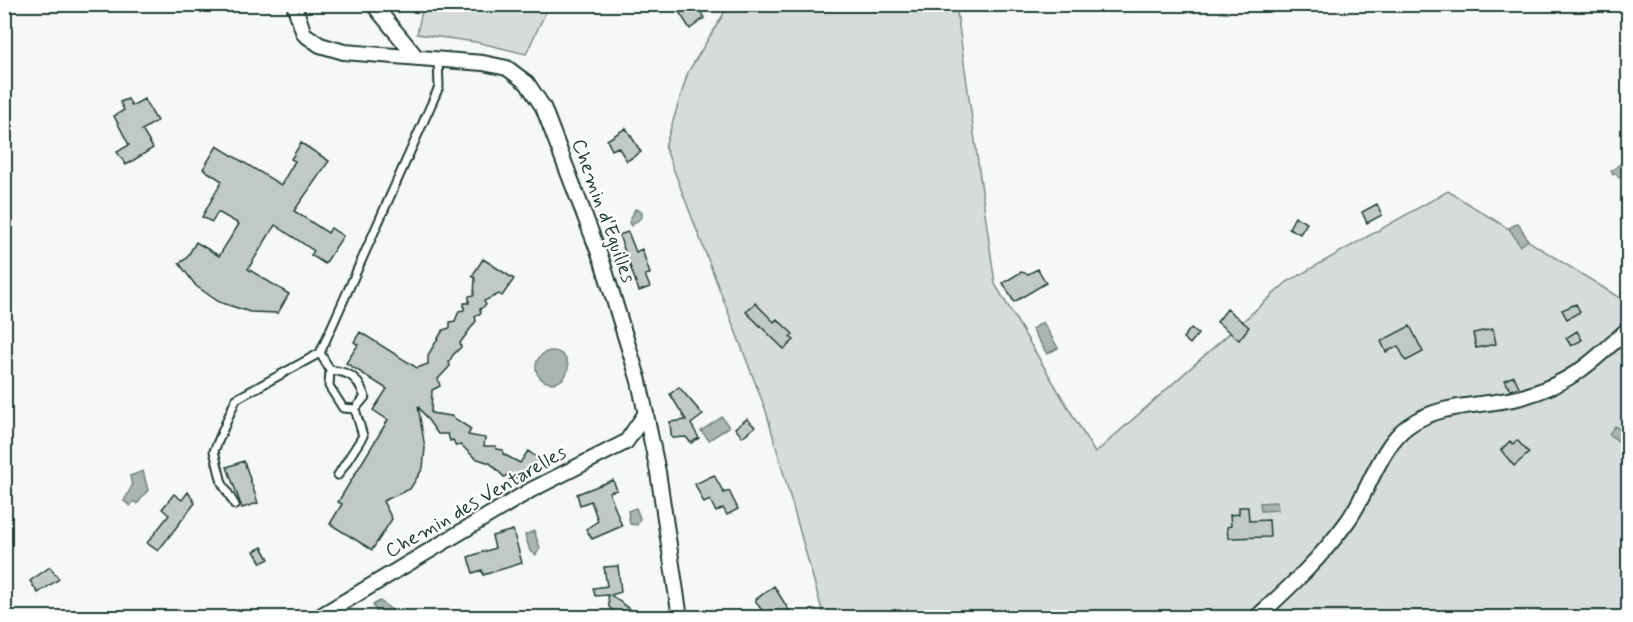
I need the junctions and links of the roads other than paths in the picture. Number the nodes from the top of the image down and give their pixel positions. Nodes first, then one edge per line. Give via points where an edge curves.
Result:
1 (294, 4) edge
2 (372, 4) edge
3 (417, 58) junction
4 (438, 60) junction
5 (1629, 328) edge
6 (320, 353) junction
7 (330, 370) junction
8 (355, 409) junction
9 (646, 413) junction
10 (338, 475) dead end
11 (235, 505) dead end
12 (317, 618) edge
13 (680, 618) edge
14 (1256, 618) edge

1 - 3 street, Chemin d'Eguilles via 304,34 320,45 344,52
2 - 3 street
3 - 4 street, Chemin d'Eguilles
4 - 6 lane via 440,87
4 - 9 street, Chemin d'Eguilles via 507,68 526,83 543,107 602,261
5 - 14 street via 1589,366 1550,387 1502,401 1442,410 1404,428 1387,449 1347,522 1315,562
6 - 7 lane
6 - 11 lane via 236,399 214,451 222,483
7 - 8 lane via 329,386 343,408
7 - 8 lane via 347,371 359,381 365,397
8 - 10 lane via 363,436
9 - 12 street, Chemin des Ventarelles via 626,442 531,490
9 - 13 street, Chemin d'Eguilles

